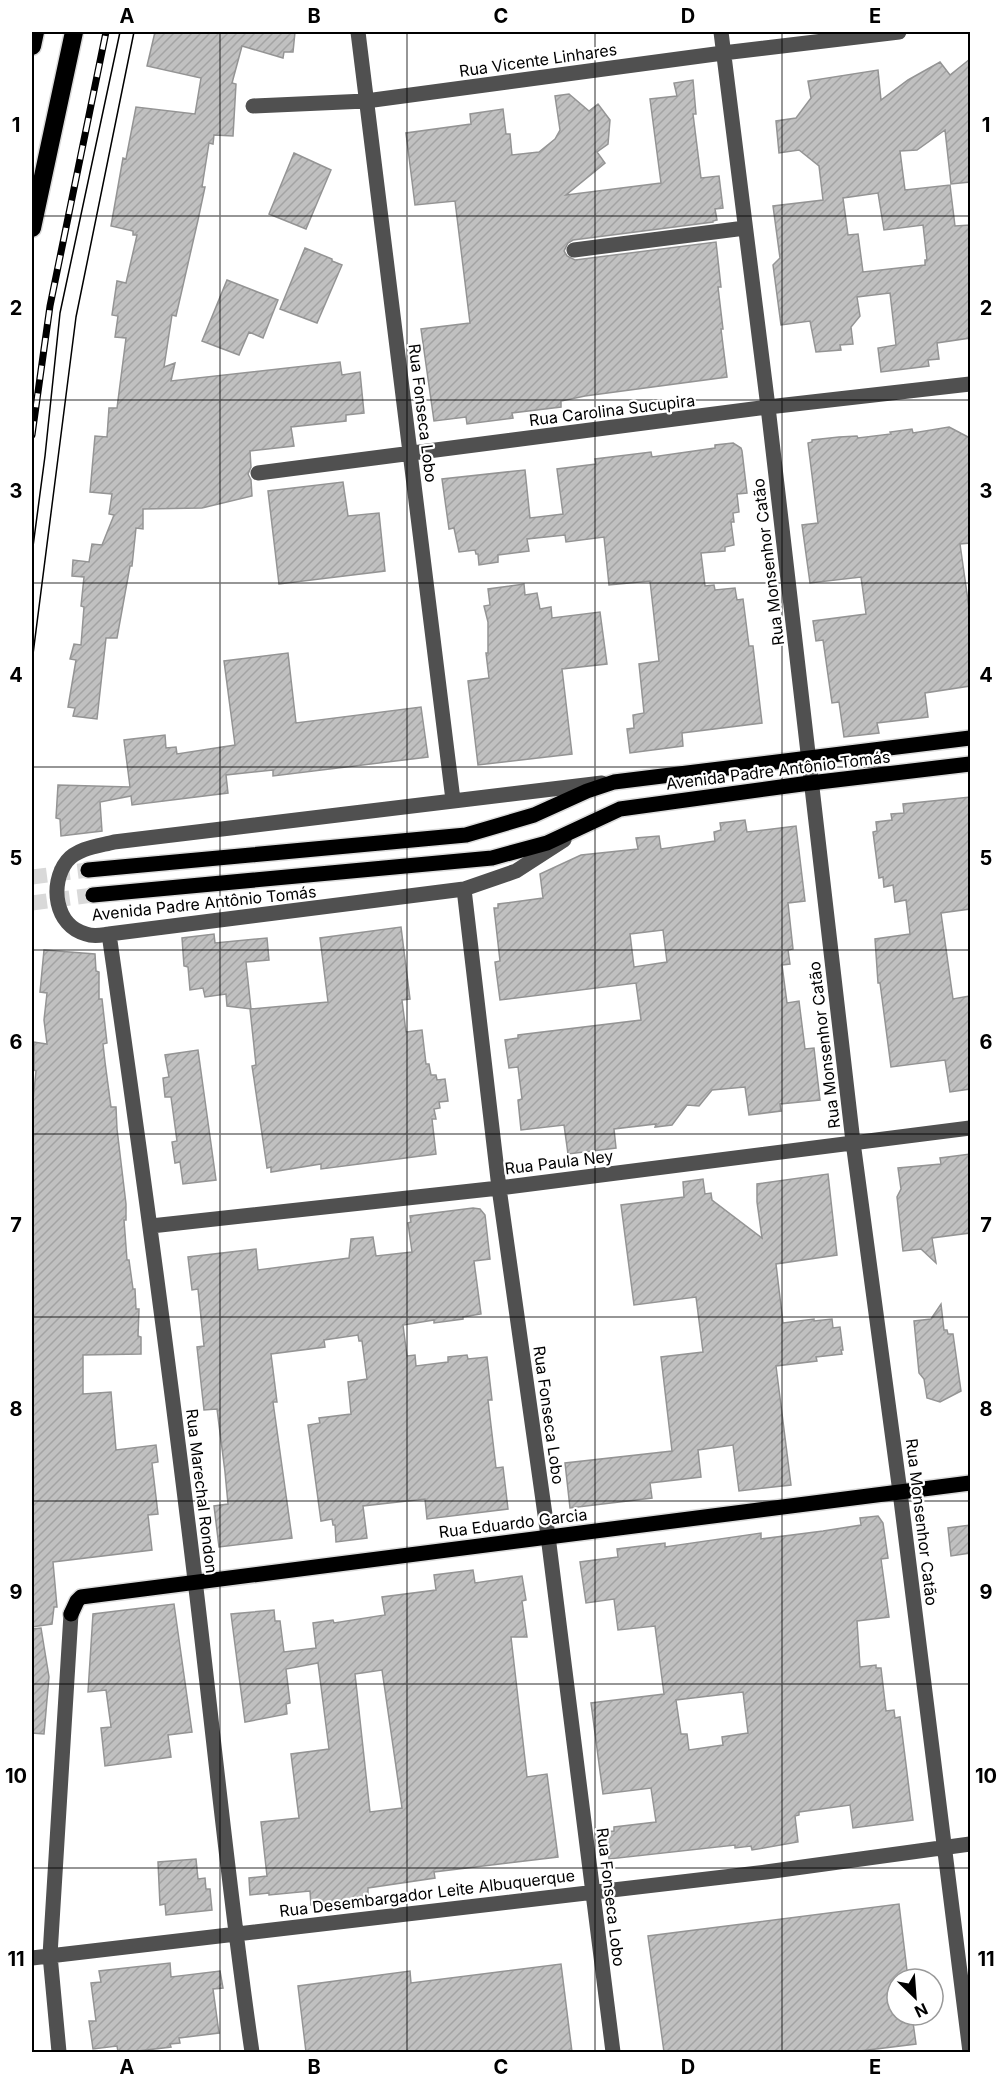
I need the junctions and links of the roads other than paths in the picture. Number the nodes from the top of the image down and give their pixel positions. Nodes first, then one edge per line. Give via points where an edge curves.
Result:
1 (34, 32) edge
2 (74, 32) edge
3 (358, 32) edge
4 (721, 32) edge
5 (899, 32) edge
6 (32, 46) edge
7 (723, 52) junction
8 (366, 101) junction
9 (253, 106) dead end
10 (32, 228) edge
11 (745, 228) junction
12 (574, 250) dead end
13 (970, 384) edge
14 (768, 407) junction
15 (410, 454) junction
16 (258, 473) dead end
17 (970, 738) edge
18 (809, 758) junction
19 (970, 764) edge
20 (614, 782) junction
21 (812, 783) junction
22 (453, 800) junction
23 (592, 822) junction
24 (88, 870) tunnel mouth
25 (464, 889) junction
26 (93, 896) tunnel mouth
27 (109, 934) junction
28 (970, 1128) edge
29 (853, 1142) junction
30 (499, 1188) junction
31 (151, 1226) junction
32 (970, 1483) edge
33 (900, 1492) junction
34 (548, 1536) junction
35 (195, 1582) junction
36 (71, 1614) joint
37 (970, 1844) edge
38 (946, 1847) junction
39 (591, 1891) junction
40 (234, 1935) junction
41 (50, 1955) junction
42 (32, 1958) edge
43 (59, 2052) edge
44 (252, 2052) edge
45 (613, 2052) edge
46 (970, 2052) edge

1 - 6 highway
2 - 10 highway
3 - 8 street, Rua Fonseca Lobo
4 - 7 street, Rua Monsenhor Catão
5 - 7 street, Rua Vicente Linhares
7 - 8 street, Rua Vicente Linhares
7 - 11 street, Rua Monsenhor Catão
8 - 9 street, Rua Vicente Linhares
8 - 15 street, Rua Fonseca Lobo
11 - 12 street
11 - 14 street, Rua Monsenhor Catão
13 - 14 street, Rua Carolina Sucupira
14 - 15 street, Rua Carolina Sucupira
14 - 18 street, Rua Monsenhor Catão
15 - 16 street, Rua Carolina Sucupira
15 - 22 street, Rua Fonseca Lobo
17 - 18 main road, Avenida Padre Antônio Tomás
18 - 20 main road, Avenida Padre Antônio Tomás
18 - 21 street, Rua Monsenhor Catão
19 - 21 main road, Avenida Padre Antônio Tomás
20 - 22 street, Avenida Padre Antônio Tomás
20 - 24 main road, Avenida Padre Antônio Tomás via 534,815 466,835
21 - 23 main road, Avenida Padre Antônio Tomás via 620,809
21 - 29 street, Rua Monsenhor Catão
22 - 27 street, Avenida Padre Antônio Tomás via 114,842 80,851 68,861 57,882 59,908 66,922 79,932
23 - 25 street, Avenida Padre Antônio Tomás via 516,871
23 - 26 main road, Avenida Padre Antônio Tomás via 547,843 492,858
25 - 27 street, Avenida Padre Antônio Tomás
25 - 30 street, Rua Fonseca Lobo
27 - 31 street, Rua Marechal Rondon
28 - 29 street, Rua Paula Ney
29 - 30 street, Rua Paula Ney
29 - 33 street, Rua Monsenhor Catão
30 - 31 street, Rua Paula Ney
30 - 34 street, Rua Fonseca Lobo
31 - 35 street, Rua Marechal Rondon
32 - 33 main road, Rua Eduardo Garcia
33 - 34 main road, Rua Eduardo Garcia
33 - 38 street, Rua Monsenhor Catão
34 - 35 main road, Rua Eduardo Garcia
34 - 39 street, Rua Fonseca Lobo
35 - 36 main road, Rua Eduardo Garcia via 81,1598
35 - 40 street, Rua Marechal Rondon
36 - 41 street
37 - 38 street, Rua Desembargador Leite Albuquerque
38 - 39 street, Rua Desembargador Leite Albuquerque
38 - 46 street, Rua Monsenhor Catão
39 - 40 street, Rua Desembargador Leite Albuquerque
39 - 45 street, Rua Fonseca Lobo
40 - 41 street, Rua Desembargador Leite Albuquerque
40 - 44 street, Rua Marechal Rondon
41 - 42 street, Rua Desembargador Leite Albuquerque
41 - 43 street

